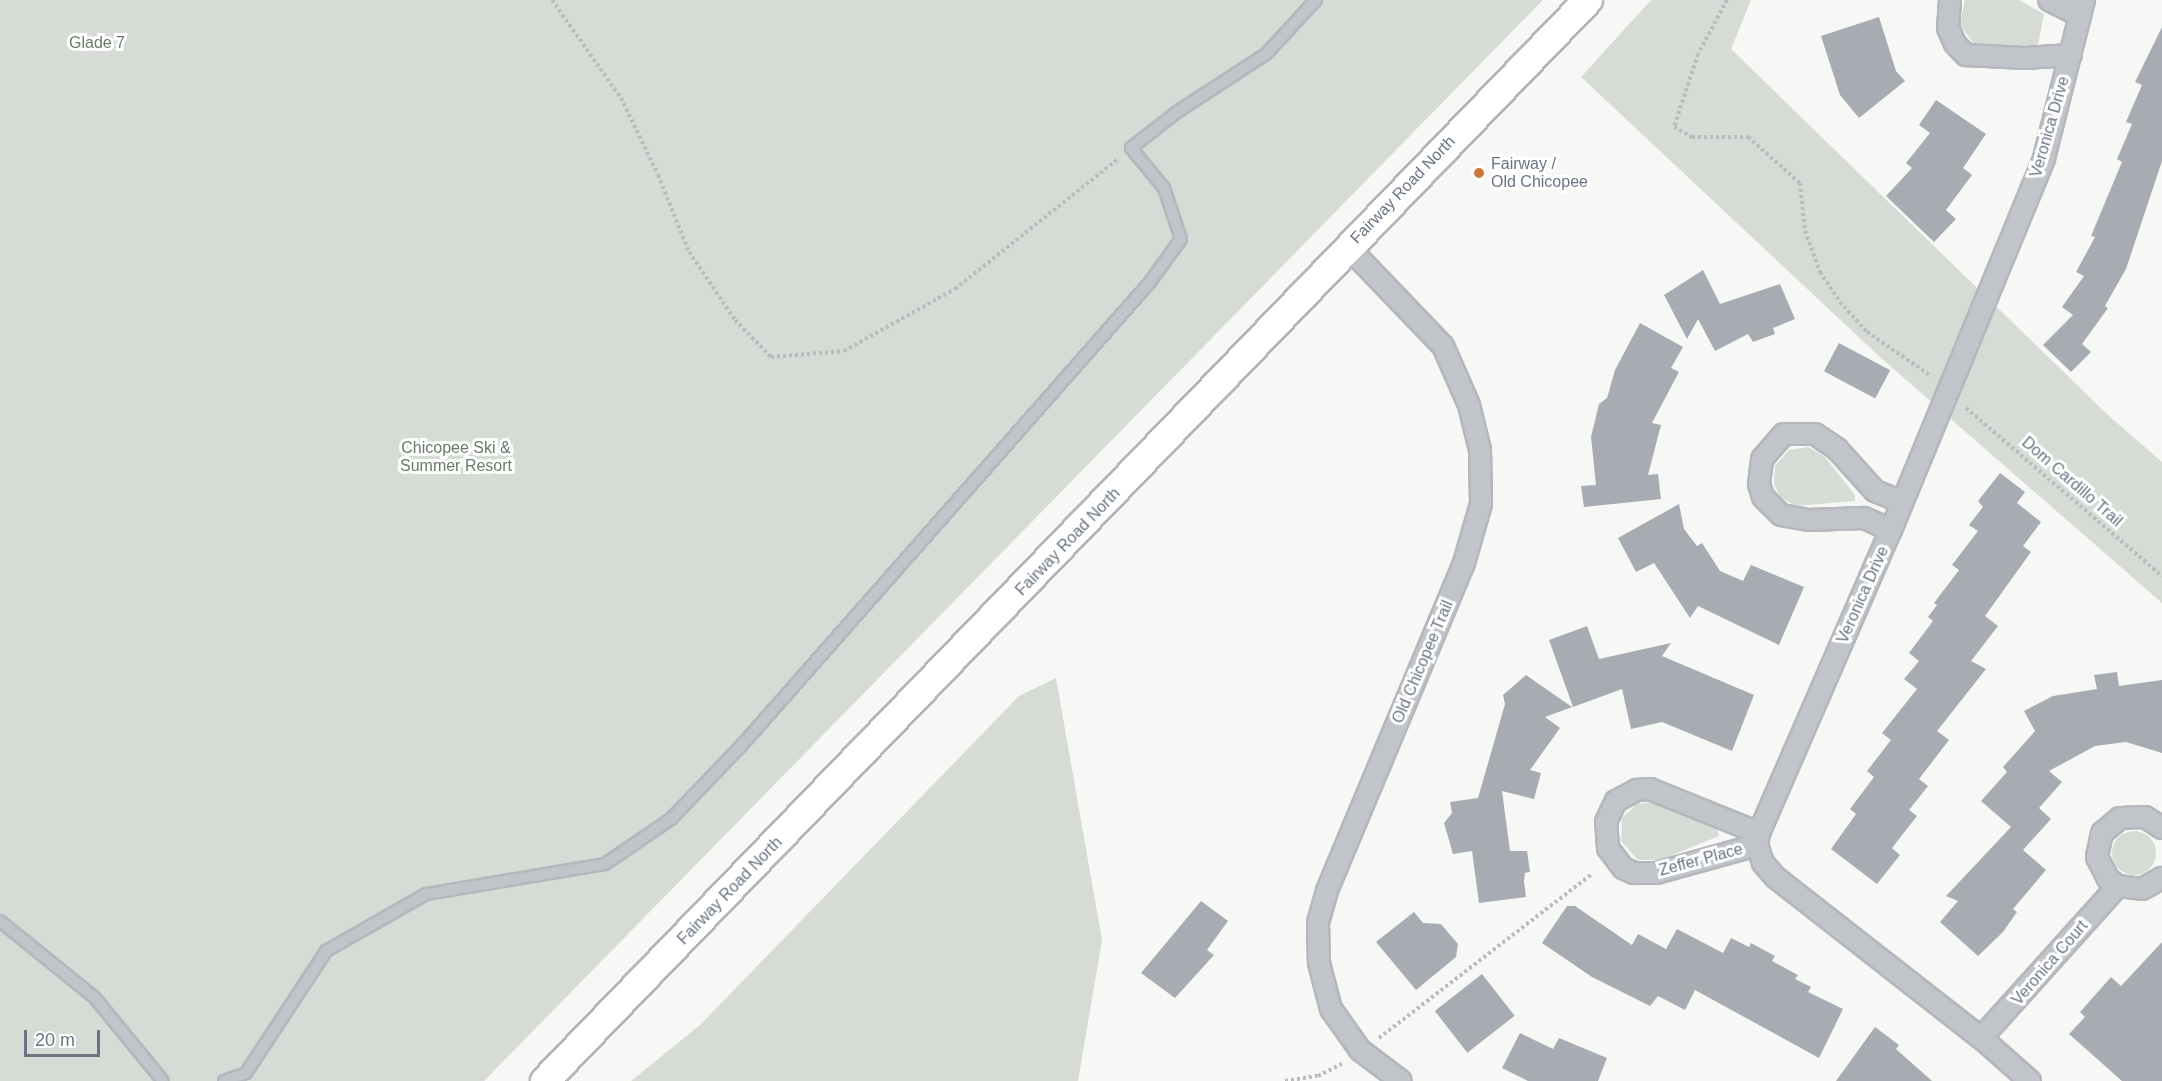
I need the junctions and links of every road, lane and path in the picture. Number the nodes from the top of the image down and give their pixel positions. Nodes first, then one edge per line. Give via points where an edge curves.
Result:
1 (552, 0) edge
2 (1316, 0) edge
3 (1588, 0) edge
4 (1727, 0) edge
5 (1950, 0) edge
6 (2049, 0) edge
7 (2082, 8) edge
8 (2071, 55) junction
9 (1131, 148) junction
10 (1348, 247) junction
11 (1939, 381) dead end
12 (1965, 408) dead end
13 (1902, 502) junction
14 (1891, 530) junction
15 (2162, 576) edge
16 (2162, 828) edge
17 (1758, 839) junction
18 (1592, 874) dead end
19 (2162, 878) edge
20 (2118, 886) junction
21 (0, 921) edge
22 (1981, 1038) junction
23 (1377, 1039) dead end
24 (1350, 1058) dead end
25 (163, 1081) edge
26 (224, 1081) edge
27 (545, 1081) edge
28 (1285, 1081) edge
29 (1401, 1081) edge
30 (2030, 1081) edge

1 - 9 path via 621,98 689,252 735,320 771,357 844,351 955,289
2 - 9 lane via 1266,54 1177,112
3 - 10 main road, Fairway Road North
4 - 11 path via 1698,54 1674,127 1692,137 1748,137 1800,183 1805,231 1820,272 1840,302 1867,332
5 - 8 street via 1948,28 1954,44 1966,55
6 - 7 street
7 - 8 street, Veronica Drive
8 - 13 street, Veronica Drive via 2044,158
9 - 26 lane via 1164,188 1181,239 1150,282 742,745 671,819 605,864 426,894 326,951 246,1073
10 - 27 main road, Fairway Road North
10 - 29 street, Old Chicopee Trail via 1443,346 1469,405 1480,450 1481,504 1464,564 1318,923 1319,963 1331,1009 1360,1050
12 - 15 path, Dom Cardillo Trail
13 - 14 street, Veronica Drive
13 - 14 street via 1875,491 1837,449 1815,434 1784,434 1762,459 1759,484 1763,497 1781,515 1809,520 1864,518
14 - 17 street, Veronica Drive
16 - 20 street via 2145,817 2133,815 2121,818 2102,833 2097,857 2108,879
17 - 17 street, Zeffer Place via 1650,789 1637,790 1616,801 1605,822 1608,848 1623,868 1634,873 1657,873
17 - 22 street via 1763,863 1776,878
18 - 23 path
19 - 20 street via 2142,889
20 - 22 street, Veronica Court
21 - 25 lane via 95,998
22 - 30 street
24 - 28 path via 1318,1076

